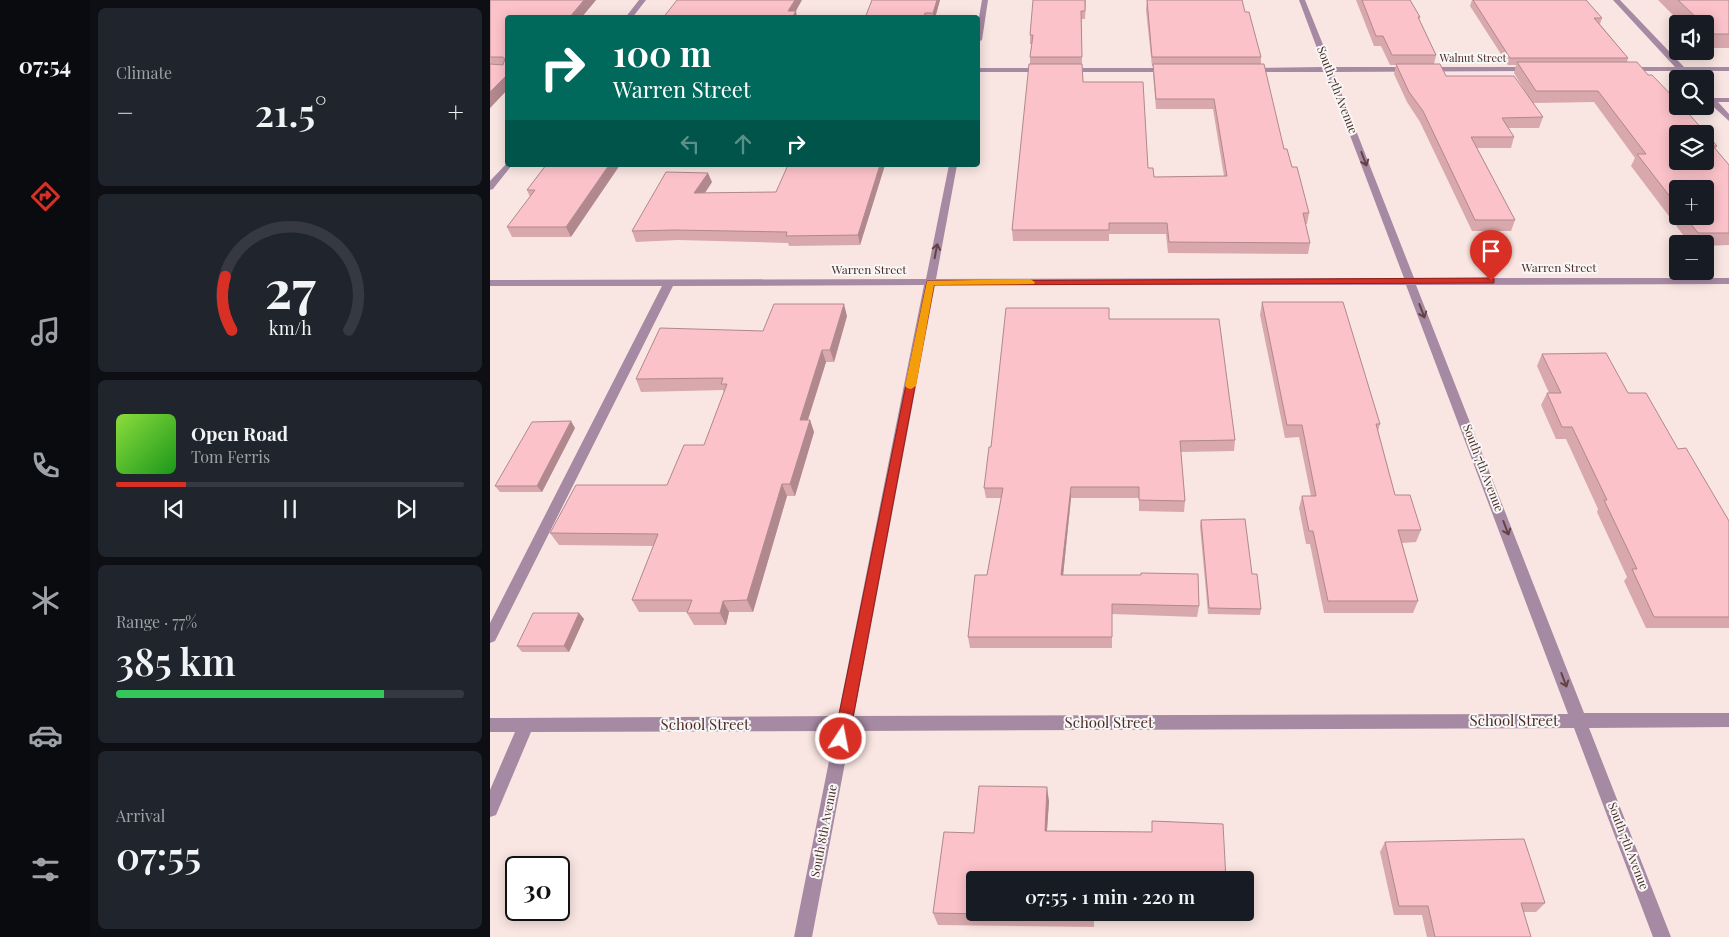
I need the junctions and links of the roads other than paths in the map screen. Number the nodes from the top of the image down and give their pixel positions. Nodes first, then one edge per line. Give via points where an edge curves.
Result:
1 (643, 0) edge
2 (985, 0) edge
3 (1302, 0) edge
4 (1616, 0) edge
5 (630, 15) edge
6 (980, 29) edge
7 (1729, 68) edge
8 (1330, 69) junction
9 (1544, 69) edge
10 (1622, 69) edge
11 (1681, 69) junction
12 (980, 70) edge
13 (1051, 70) edge
14 (1060, 70) edge
15 (1178, 70) edge
16 (1237, 70) edge
17 (1714, 98) edge
18 (1729, 100) edge
19 (1714, 103) edge
20 (1729, 119) edge
21 (506, 167) edge
22 (953, 167) edge
23 (490, 187) edge
24 (1729, 280) edge
25 (1411, 281) junction
26 (930, 282) junction
27 (490, 283) edge
28 (669, 283) junction
29 (490, 637) edge
30 (1729, 720) edge
31 (1580, 721) junction
32 (844, 724) junction
33 (490, 725) edge
34 (526, 725) junction
35 (490, 809) edge
36 (803, 937) edge
37 (1662, 937) edge

1 - 5 street
2 - 6 street
3 - 8 street, South 7th Avenue
4 - 11 street
7 - 11 street
8 - 9 street, Walnut Street
8 - 16 street, Walnut Street
8 -> 25 street, South 7th Avenue
10 - 11 street
12 - 13 street
14 - 15 street
17 - 18 street
19 - 20 street
21 - 23 street
26 -> 22 street, South 8th Avenue
24 - 25 street, Warren Street
25 - 26 street, Warren Street
25 -> 31 street, South 7th Avenue
26 - 28 street, Warren Street
26 - 32 street, South 8th Avenue
27 - 28 street, Warren Street
28 - 29 street
30 - 31 street, School Street
31 - 32 street, School Street
31 - 37 street, South 7th Avenue
32 - 34 street, School Street
32 - 36 street, South 8th Avenue
33 - 34 street, School Street
34 - 35 street

